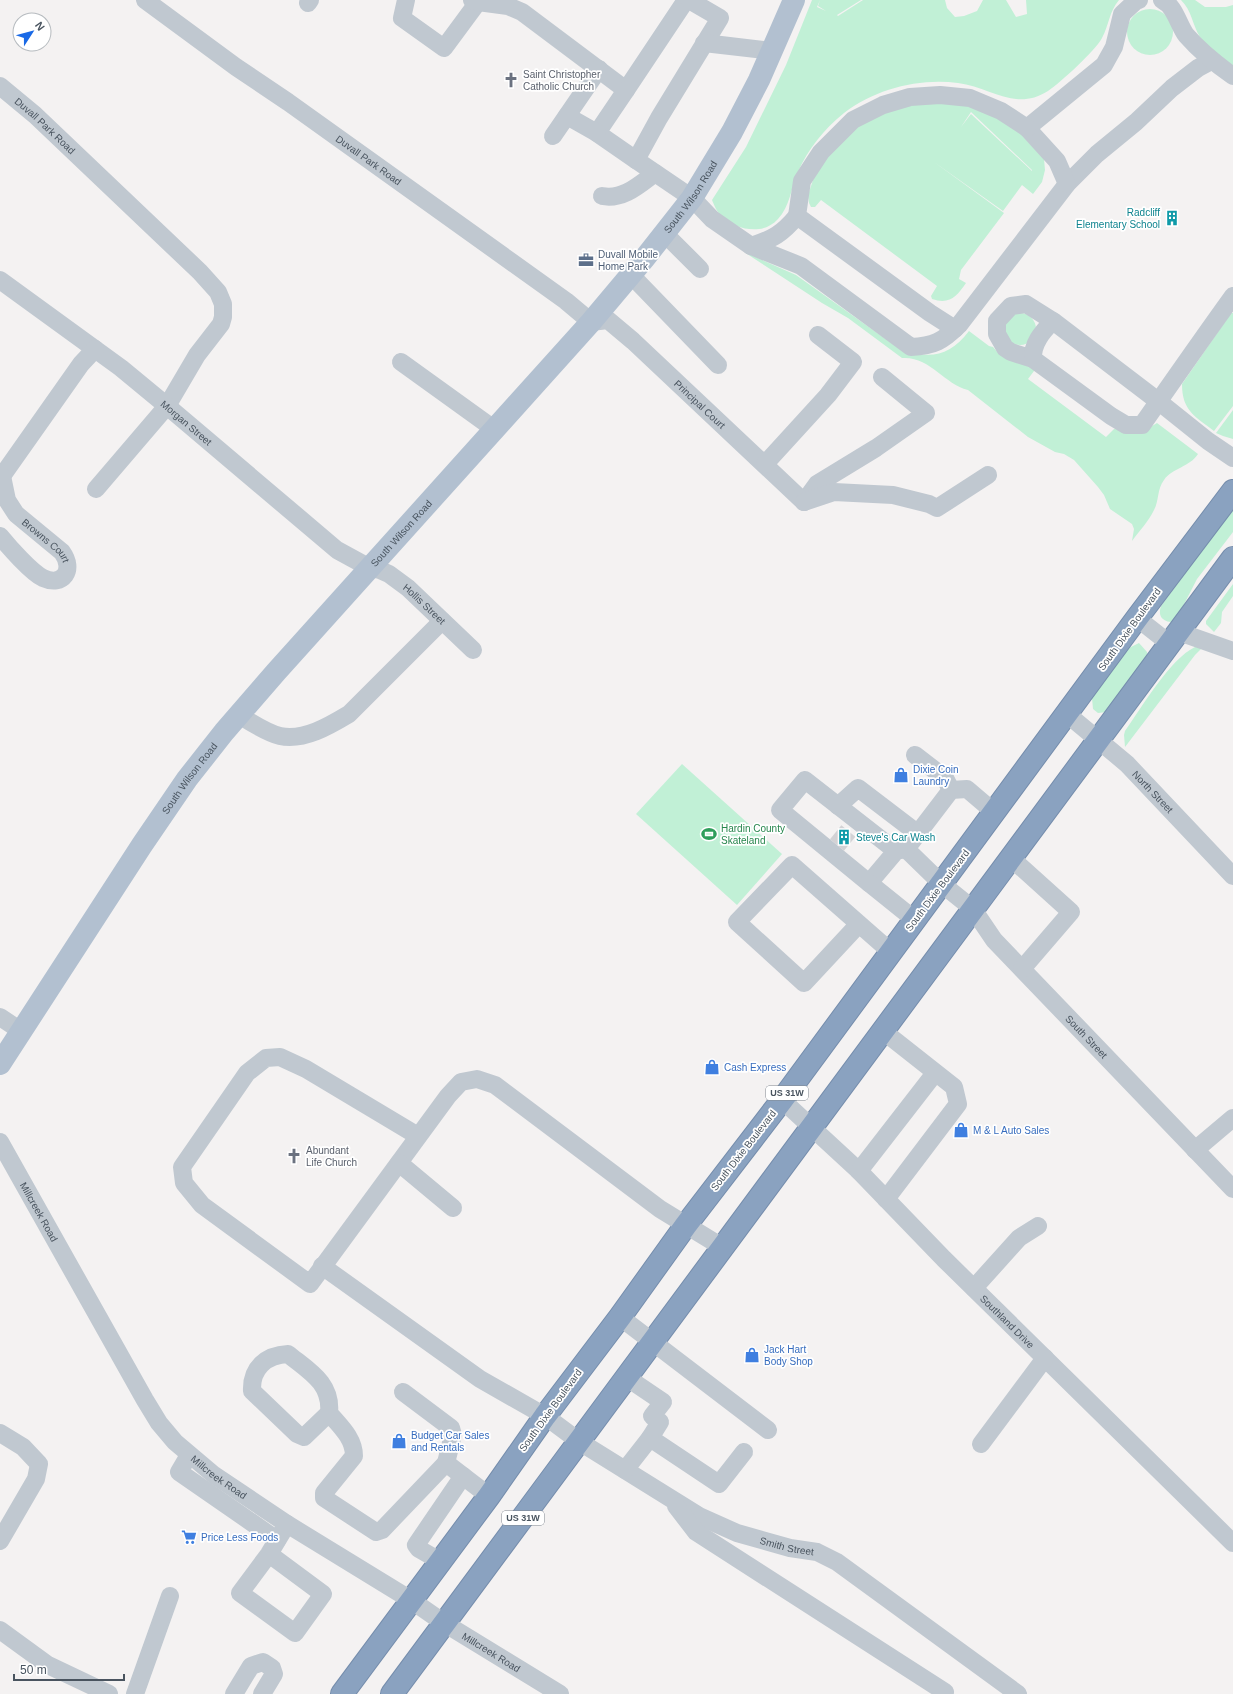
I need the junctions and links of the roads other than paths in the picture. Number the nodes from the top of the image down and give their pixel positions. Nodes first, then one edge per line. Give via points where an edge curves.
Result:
1 (145, 0) edge
2 (406, 0) edge
3 (686, 0) edge
4 (689, 0) edge
5 (794, 0) edge
6 (1139, 0) edge
7 (1162, 0) edge
8 (475, 1) edge
9 (510, 3) edge
10 (704, 43) junction
11 (772, 51) junction
12 (1211, 61) junction
13 (599, 70) junction
14 (1233, 76) edge
15 (0, 86) edge
16 (626, 90) junction
17 (567, 116) junction
18 (1027, 128) junction
19 (597, 133) junction
20 (553, 136) dead end
21 (636, 160) junction
22 (655, 173) junction
23 (1067, 184) junction
24 (602, 196) dead end
25 (692, 198) junction
26 (797, 216) junction
27 (665, 234) junction
28 (751, 246) junction
29 (700, 269) dead end
30 (631, 275) junction
31 (0, 280) edge
32 (1233, 296) edge
33 (591, 322) junction
34 (1053, 322) junction
35 (955, 329) junction
36 (818, 335) dead end
37 (95, 349) junction
38 (1033, 359) junction
39 (401, 362) dead end
40 (718, 365) dead end
41 (882, 377) dead end
42 (1158, 401) junction
43 (167, 406) junction
44 (494, 429) junction
45 (1233, 458) edge
46 (765, 464) junction
47 (988, 475) dead end
48 (1, 477) edge
49 (96, 489) dead end
50 (1233, 491) edge
51 (804, 502) junction
52 (0, 536) edge
53 (1233, 558) edge
54 (370, 568) junction
55 (1137, 618) junction
56 (442, 621) junction
57 (1175, 638) junction
58 (473, 650) dead end
59 (1233, 651) edge
60 (1067, 714) junction
61 (239, 715) junction
62 (1099, 740) junction
63 (915, 755) dead end
64 (951, 790) junction
65 (874, 800) junction
66 (838, 806) junction
67 (994, 812) junction
68 (854, 825) junction
69 (917, 833) junction
70 (901, 850) junction
71 (1011, 858) junction
72 (1233, 876) edge
73 (869, 883) junction
74 (942, 884) junction
75 (973, 909) junction
76 (915, 920) junction
77 (858, 924) junction
78 (891, 952) junction
79 (1022, 969) junction
80 (0, 1017) edge
81 (21, 1031) junction
82 (883, 1031) junction
83 (0, 1064) edge
84 (936, 1073) junction
85 (782, 1100) junction
86 (1233, 1118) edge
87 (811, 1127) junction
88 (418, 1136) junction
89 (0, 1142) edge
90 (1195, 1150) junction
91 (399, 1163) junction
92 (858, 1171) junction
93 (1233, 1190) edge
94 (886, 1199) junction
95 (453, 1208) dead end
96 (686, 1225) junction
97 (1038, 1226) dead end
98 (722, 1247) junction
99 (322, 1266) junction
100 (974, 1288) junction
101 (620, 1316) junction
102 (652, 1341) junction
103 (1045, 1358) junction
104 (626, 1376) junction
105 (403, 1392) dead end
106 (329, 1413) junction
107 (545, 1416) junction
108 (768, 1430) dead end
109 (0, 1433) edge
110 (650, 1438) junction
111 (580, 1442) junction
112 (981, 1444) dead end
113 (744, 1452) dead end
114 (189, 1455) junction
115 (446, 1463) junction
116 (625, 1470) junction
117 (463, 1476) junction
118 (489, 1496) junction
119 (669, 1497) junction
120 (287, 1524) junction
121 (0, 1541) edge
122 (1233, 1543) edge
123 (273, 1547) junction
124 (440, 1562) junction
125 (170, 1596) dead end
126 (411, 1600) junction
127 (444, 1623) junction
128 (0, 1630) edge
129 (945, 1692) dead end
130 (109, 1694) edge
131 (135, 1694) edge
132 (234, 1694) edge
133 (262, 1694) edge
134 (342, 1694) edge
135 (392, 1694) edge
136 (560, 1694) edge
137 (1018, 1694) edge

1 - 33 street, Duvall Park Road via 566,301
2 - 8 street via 402,18 444,48
3 - 16 street
4 - 10 street via 720,18
5 - 11 main road, South Wilson Road
6 - 18 street via 1122,14 1114,47 1104,65
7 - 12 street via 1168,2 1186,34
8 - 9 street
9 - 13 street
10 - 11 street
10 - 21 street
11 - 25 main road, South Wilson Road via 732,132
12 - 14 street
12 - 23 street via 1172,88
13 - 16 street
13 - 17 street
15 - 43 street, Duvall Park Road via 35,115 218,292 224,310 221,324 197,355
16 - 19 street
17 - 19 street
17 - 20 street
18 - 23 street via 1057,161
18 - 26 street via 1001,111 970,98 940,94 910,97 883,105 853,120 821,152 802,181
19 - 21 street
21 - 22 street
22 - 24 street via 634,189 621,195 612,198
22 - 25 street
23 - 35 street
25 - 27 main road, South Wilson Road
25 - 28 street via 712,219
26 - 28 street via 771,240
26 - 35 street
27 - 29 street
27 - 30 main road, South Wilson Road
28 - 35 street via 801,266 911,346 938,343
30 - 33 main road, South Wilson Road
30 - 40 street
31 - 37 street, Morgan Street
32 - 42 street
33 - 44 main road, South Wilson Road
33 - 46 street, Principal Court via 608,320
34 - 38 street via 1044,330 1035,345
34 - 38 street via 1026,304 1011,306 997,321 997,334 1005,348
34 - 42 street
36 - 46 street via 854,362 828,395
37 - 43 street, Morgan Street
37 - 48 street, Browns Court via 81,364
38 - 42 street via 1126,425 1142,425
39 - 44 street
41 - 51 street via 926,413 876,448 817,484
42 - 45 street via 1208,442
43 - 49 street, Duvall Park Road
43 - 54 street, Morgan Street via 337,550
44 - 54 main road, South Wilson Road
46 - 51 street, Principal Court
47 - 51 street via 937,508 885,494 834,492
48 - 52 street, Browns Court via 7,500 16,514 62,552 69,566 67,573 62,578 54,580 44,578 35,573
50 - 55 highway, South Dixie Boulevard / US 31W
53 - 57 highway, US 31W
54 - 56 street, Hollis Street via 389,574 408,588
54 - 61 main road, South Wilson Road
55 - 57 street
55 - 60 highway, South Dixie Boulevard / US 31W
56 - 58 street, Hollis Street
56 - 61 street via 349,714 334,723 293,738 279,736
57 - 59 street
57 - 62 highway, US 31W
60 - 62 street, North Street
60 - 67 highway, South Dixie Boulevard / US 31W
61 - 81 main road, South Wilson Road via 187,779 142,844
62 - 71 highway, US 31W
62 - 72 street, North Street via 1127,764
63 - 64 street via 945,778
64 - 67 street via 967,789
64 - 69 street
65 - 66 street via 858,788
65 - 68 street
65 - 69 street
66 - 68 street, South Street
66 - 73 street, South Street via 805,780 780,810 835,849
67 - 74 highway, South Dixie Boulevard / US 31W
68 - 70 street, South Street
69 - 70 street
70 - 73 street
70 - 74 street, South Street
71 - 75 highway, US 31W
71 - 79 street via 1071,912
73 - 76 street
74 - 75 street, South Street
74 - 76 highway, South Dixie Boulevard / US 31W
75 - 79 street, South Street via 994,940
75 - 82 highway, US 31W
76 - 78 highway, South Dixie Boulevard / US 31W
77 - 77 street via 792,865 737,922 804,983
77 - 78 street
78 - 85 highway, South Dixie Boulevard / US 31W
79 - 90 street, South Street
80 - 81 street
81 - 83 main road, South Wilson Road
82 - 84 street
82 - 87 highway, US 31W
84 - 92 street
84 - 94 street via 954,1088 958,1104
85 - 87 street, Southland Drive
85 - 96 highway, South Dixie Boulevard / US 31W
86 - 90 street
87 - 92 street, Southland Drive
87 - 98 highway, US 31W
88 - 91 street
88 - 96 street via 461,1082 477,1079 495,1085 660,1209
88 - 99 street via 280,1056 266,1058 247,1073 182,1167 184,1183 202,1205 310,1284
89 - 114 street, Millcreek Road via 145,1400 160,1423
90 - 93 street, South Street
91 - 95 street
91 - 99 street
92 - 94 street, Southland Drive
94 - 100 street, Southland Drive
96 - 98 street
96 - 101 highway, South Dixie Boulevard / US 31W
97 - 100 street via 1019,1238
98 - 102 highway, US 31W
99 - 107 street, Smith Street via 480,1378
100 - 103 street, Southland Drive
101 - 102 street
101 - 107 highway, South Dixie Boulevard / US 31W
102 - 104 highway, US 31W
102 - 108 street
103 - 112 street
103 - 122 street, Southland Drive
104 - 110 street via 663,1402 652,1416 660,1422
104 - 111 highway, US 31W
105 - 115 street via 451,1428 453,1435
106 - 106 street via 330,1402 322,1382 288,1354 276,1355 260,1365 251,1379 252,1391 297,1434 304,1437
106 - 115 street via 348,1435 354,1448 354,1456 324,1494 324,1498 376,1532 382,1530
107 - 111 street, Smith Street
107 - 118 highway, South Dixie Boulevard / US 31W
109 - 121 street via 23,1447 39,1464 39,1472
110 - 113 street via 719,1484
110 - 116 street
111 - 116 street, Smith Street
111 - 127 highway, US 31W
114 - 120 street, Millcreek Road
114 - 123 street via 179,1472
115 - 117 street
116 - 119 street, Smith Street
117 - 118 street
117 - 124 street via 416,1545
118 - 124 highway, South Dixie Boulevard / US 31W
119 - 129 street via 696,1532
119 - 137 street, Smith Street via 699,1516 737,1532 790,1548 817,1552 837,1562
120 - 123 street
120 - 126 street, Millcreek Road
123 - 123 street via 240,1594 295,1633 323,1594
124 - 126 highway, South Dixie Boulevard / US 31W
125 - 131 street
126 - 127 street, Millcreek Road
126 - 134 highway, South Dixie Boulevard / US 31W
127 - 135 highway, US 31W
127 - 136 street, Millcreek Road
128 - 130 street via 48,1665
132 - 133 street via 251,1666 262,1662 272,1668 274,1674

